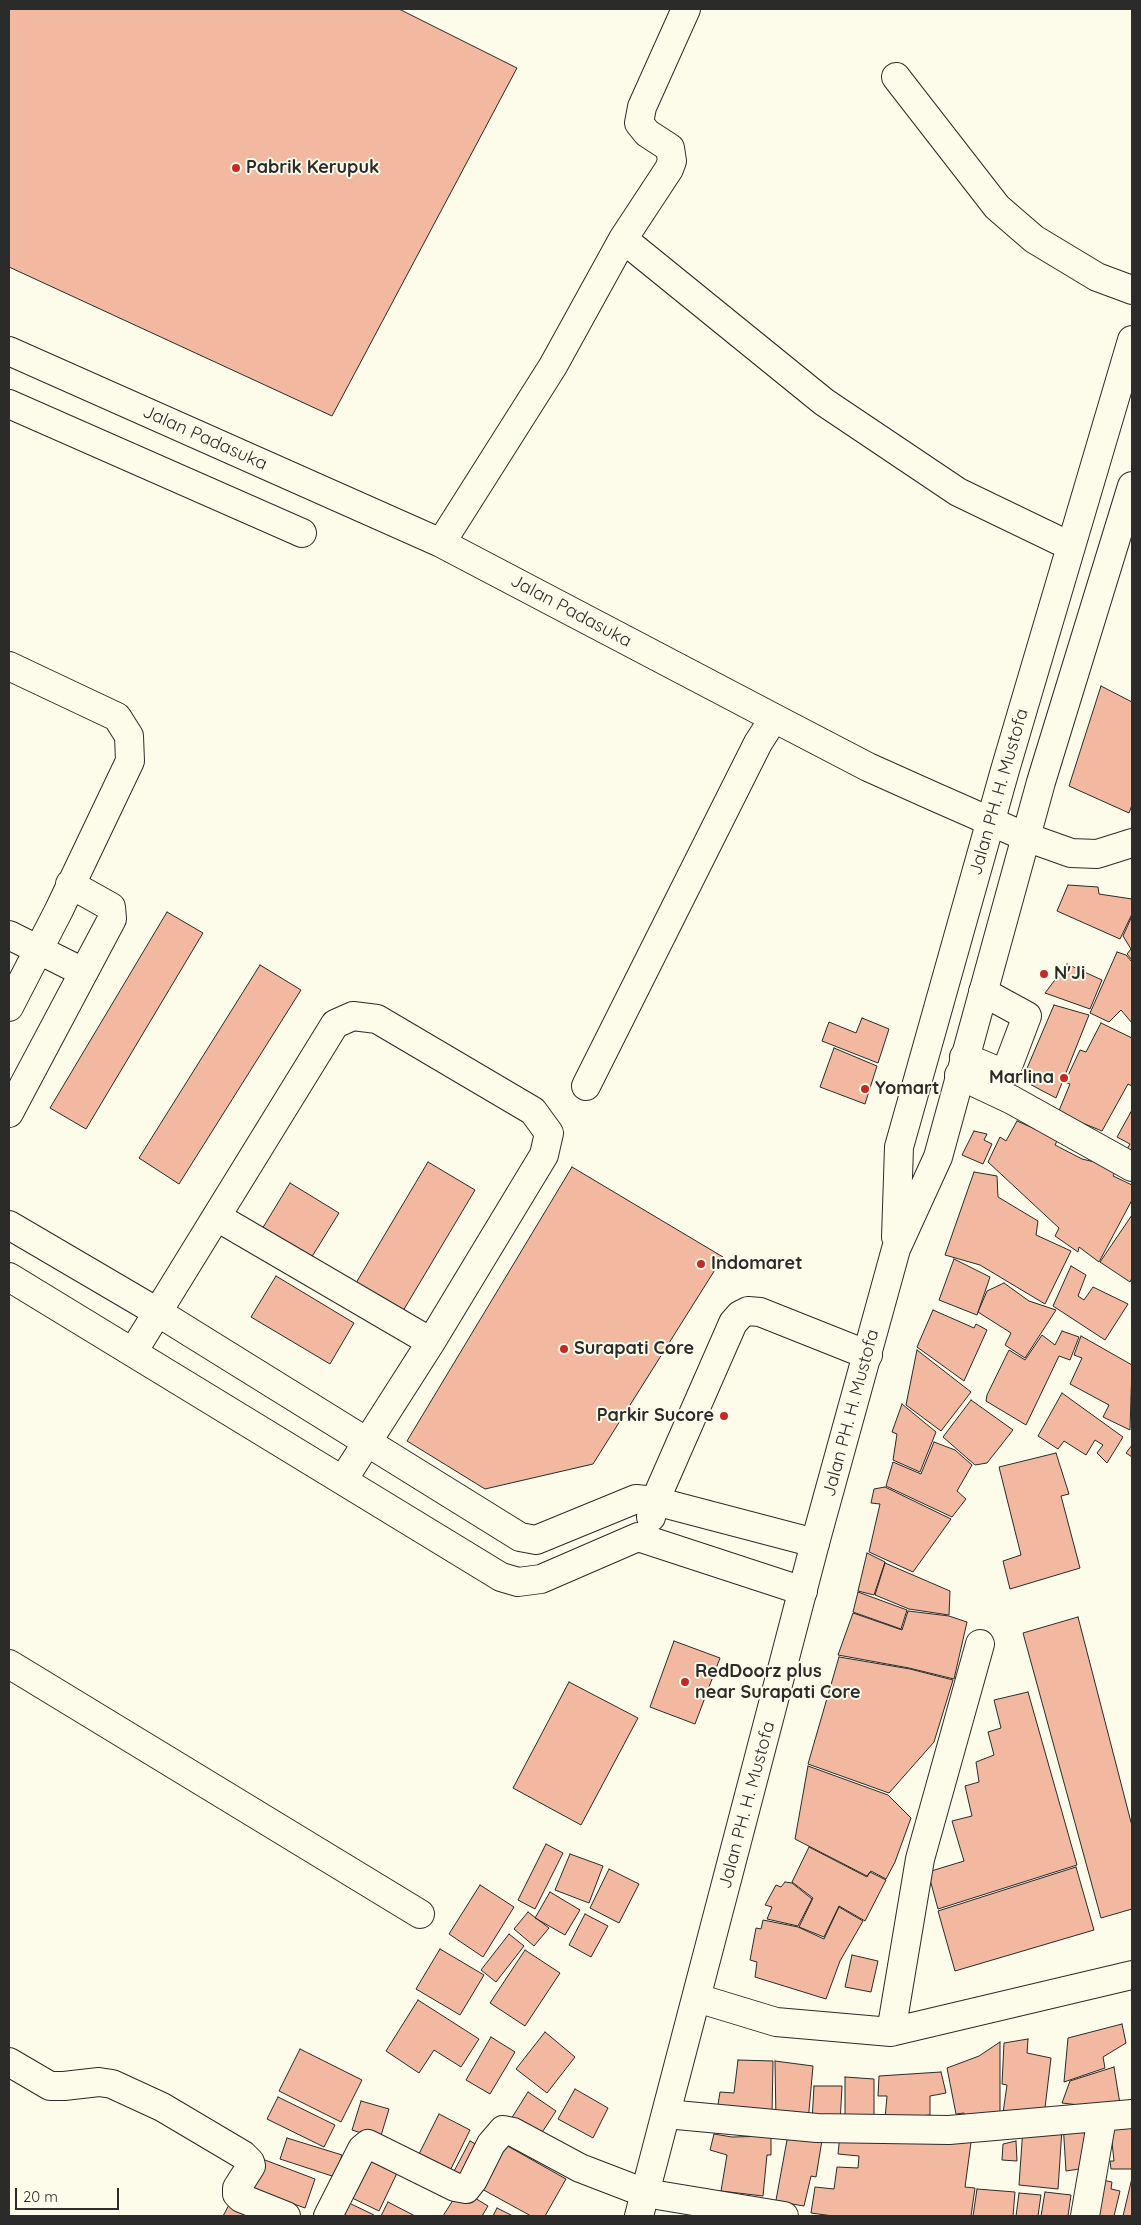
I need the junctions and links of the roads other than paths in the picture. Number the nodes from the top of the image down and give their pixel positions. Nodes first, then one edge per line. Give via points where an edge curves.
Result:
1 (686, 9) edge
2 (896, 78) dead end
3 (623, 239) junction
4 (1132, 290) edge
5 (1132, 340) edge
6 (9, 351) edge
7 (9, 404) edge
8 (1132, 486) edge
9 (302, 533) dead end
10 (441, 543) junction
11 (1070, 546) junction
12 (9, 666) edge
13 (774, 718) junction
14 (990, 821) junction
15 (1026, 837) junction
16 (1132, 843) edge
17 (70, 884) junction
18 (9, 934) edge
19 (38, 949) junction
20 (83, 972) junction
21 (983, 992) junction
22 (9, 1007) edge
23 (962, 1066) junction
24 (586, 1086) dead end
25 (9, 1113) edge
26 (1132, 1167) edge
27 (217, 1217) junction
28 (9, 1225) edge
29 (896, 1249) junction
30 (9, 1278) edge
31 (159, 1313) junction
32 (431, 1342) junction
33 (133, 1352) junction
34 (868, 1355) junction
35 (367, 1441) junction
36 (343, 1480) junction
37 (655, 1501) junction
38 (645, 1538) junction
39 (815, 1543) junction
40 (803, 1591) junction
41 (980, 1644) dead end
42 (9, 1664) edge
43 (420, 1914) dead end
44 (1132, 1975) edge
45 (697, 1998) junction
46 (891, 2032) junction
47 (9, 2062) edge
48 (666, 2114) junction
49 (1132, 2114) edge
50 (1102, 2118) junction
51 (642, 2204) edge
52 (286, 2216) edge
53 (328, 2216) edge
54 (784, 2216) edge
55 (1085, 2216) edge

1 - 3 main road via 642,107 639,122 647,133 670,148 672,161
2 - 4 main road via 997,208 1034,239 1097,277
3 - 10 main road via 553,366
3 - 11 main road via 824,402 958,492
5 - 11 main road, Jalan PH. H. Mustofa
6 - 10 main road, Jalan Padasuka
7 - 9 main road
8 - 15 main road, Jalan PH. H. Mustofa
10 - 13 main road, Jalan Padasuka
11 - 14 main road, Jalan PH. H. Mustofa
12 - 17 main road via 117,717 129,736 130,761
13 - 14 main road, Jalan Padasuka via 868,767
13 - 24 main road via 758,743
14 - 15 main road, Jalan Padasuka
14 - 29 main road, Jalan PH. H. Mustofa via 899,1147
15 - 16 main road, Jalan Padasuka via 1071,853 1097,854
15 - 21 main road, Jalan PH. H. Mustofa
17 - 19 main road
17 - 20 main road via 111,907 112,919
18 - 19 main road
19 - 20 main road
19 - 22 main road
20 - 25 main road
21 - 23 main road, Jalan PH. H. Mustofa
21 - 23 main road via 1027,1016 1005,1074
23 - 26 main road via 1012,1100
23 - 29 main road, Jalan PH. H. Mustofa via 938,1158
27 - 31 main road
27 - 32 main road
27 - 32 main road via 335,1024 353,1016 377,1019 533,1111 549,1133 544,1155
28 - 31 main road
29 - 34 main road, Jalan PH. H. Mustofa
30 - 33 main road
31 - 33 main road
31 - 35 main road
32 - 35 main road
33 - 36 main road
34 - 37 main road via 760,1312 748,1311 740,1315 733,1324
34 - 39 main road, Jalan PH. H. Mustofa
35 - 36 main road
35 - 37 main road via 520,1537 536,1540 636,1499
36 - 38 main road via 501,1577 518,1582 540,1579 638,1537
37 - 38 main road
37 - 39 main road
38 - 40 main road
39 - 40 main road, Jalan PH. H. Mustofa
40 - 45 main road, Jalan PH. H. Mustofa
41 - 46 main road via 920,1859
42 - 43 main road
44 - 46 main road
45 - 46 main road via 776,2022
45 - 48 main road, Jalan PH. H. Mustofa
47 - 52 main road via 50,2086 112,2084 162,2106 243,2155 251,2166 237,2188 237,2194
48 - 50 main road via 817,2128 949,2130
48 - 51 main road, Jalan PH. H. Mustofa
49 - 50 main road
50 - 55 main road
51 - 53 main road via 513,2132 503,2130 491,2144 466,2189 455,2187 368,2144 362,2149
51 - 54 main road

